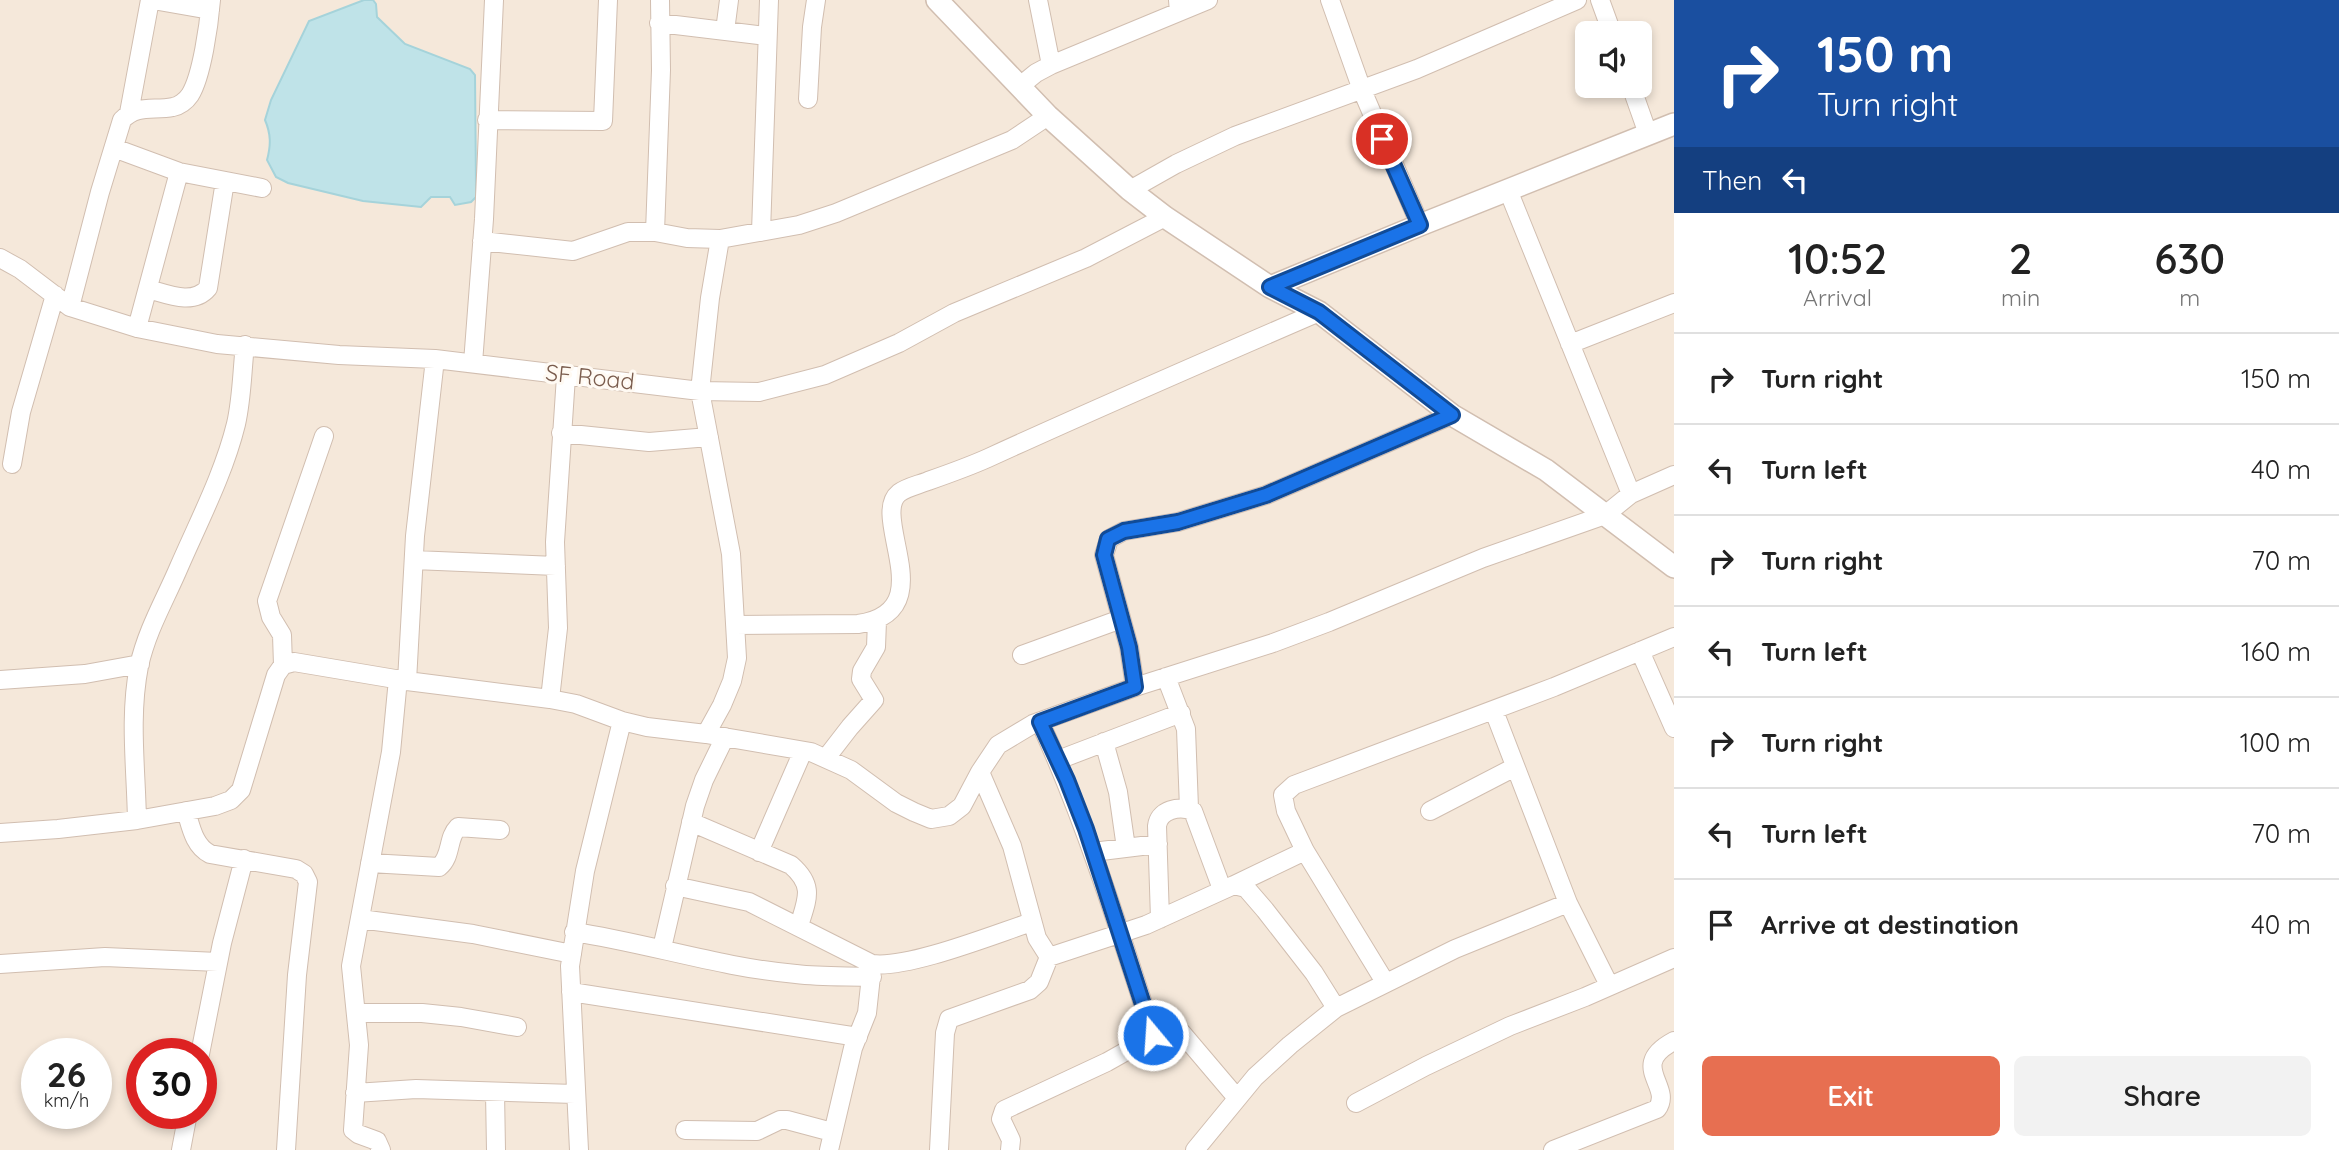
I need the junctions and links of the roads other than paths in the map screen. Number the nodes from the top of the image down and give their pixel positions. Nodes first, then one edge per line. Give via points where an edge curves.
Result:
1 (151, 0) edge
2 (494, 0) edge
3 (608, 0) edge
4 (660, 0) edge
5 (729, 0) edge
6 (768, 0) edge
7 (816, 0) edge
8 (937, 0) edge
9 (1038, 0) edge
10 (1208, 0) edge
11 (1330, 0) edge
12 (1577, 0) edge
13 (1601, 0) edge
14 (211, 5) edge
15 (1178, 6) edge
16 (1608, 21) edge
17 (659, 23) junction
18 (725, 31) junction
19 (766, 36) junction
20 (1051, 65) junction
21 (1020, 86) junction
22 (1362, 90) junction
23 (1635, 98) edge
24 (808, 99) dead end
25 (129, 113) junction
26 (1048, 116) junction
27 (487, 120) junction
28 (1674, 124) edge
29 (1648, 135) junction
30 (114, 148) junction
31 (179, 172) junction
32 (225, 181) junction
33 (262, 188) dead end
34 (1130, 190) junction
35 (1508, 190) junction
36 (1165, 217) junction
37 (1420, 225) junction
38 (655, 232) junction
39 (761, 232) junction
40 (720, 239) junction
41 (482, 242) junction
42 (0, 258) edge
43 (1270, 287) junction
44 (148, 289) junction
45 (55, 295) junction
46 (1674, 303) edge
47 (71, 307) junction
48 (1319, 312) junction
49 (137, 328) junction
50 (1570, 344) junction
51 (245, 345) junction
52 (435, 359) junction
53 (473, 363) junction
54 (566, 376) junction
55 (700, 391) junction
56 (1452, 415) junction
57 (561, 433) junction
58 (324, 436) dead end
59 (709, 437) junction
60 (12, 464) dead end
61 (1674, 475) edge
62 (1631, 494) junction
63 (1605, 515) junction
64 (414, 560) junction
65 (556, 566) junction
66 (1674, 567) edge
67 (1121, 618) junction
68 (877, 621) junction
69 (735, 625) junction
70 (1674, 638) edge
71 (1640, 651) junction
72 (1022, 655) dead end
73 (140, 664) junction
74 (283, 665) junction
75 (1166, 677) junction
76 (0, 680) edge
77 (402, 680) junction
78 (1135, 687) junction
79 (551, 699) junction
80 (1494, 711) junction
81 (1181, 713) junction
82 (622, 721) junction
83 (1040, 722) junction
84 (1674, 728) edge
85 (706, 734) junction
86 (725, 737) junction
87 (1104, 742) junction
88 (803, 751) junction
89 (826, 758) junction
90 (1058, 760) junction
91 (1515, 767) junction
92 (980, 772) junction
93 (1189, 808) junction
94 (186, 811) junction
95 (1430, 811) dead end
96 (137, 820) junction
97 (691, 822) junction
98 (500, 830) dead end
99 (0, 833) edge
100 (1158, 844) junction
101 (1126, 848) junction
102 (1305, 851) junction
103 (759, 852) junction
104 (1093, 852) junction
105 (244, 859) junction
106 (370, 863) junction
107 (675, 887) junction
108 (1228, 887) junction
109 (1568, 903) junction
110 (360, 919) junction
111 (1160, 919) junction
112 (1032, 922) junction
113 (799, 926) junction
114 (574, 932) junction
115 (1121, 934) junction
116 (662, 948) junction
117 (572, 954) junction
118 (1049, 957) junction
119 (1674, 958) edge
120 (218, 962) junction
121 (0, 964) edge
122 (872, 970) junction
123 (1385, 982) junction
124 (1609, 985) junction
125 (570, 992) junction
126 (1336, 1008) junction
127 (356, 1013) junction
128 (517, 1027) dead end
129 (1153, 1035) junction
130 (858, 1037) junction
131 (203, 1038) edge
132 (1674, 1041) edge
133 (495, 1092) junction
134 (355, 1093) junction
135 (575, 1094) junction
136 (1237, 1098) junction
137 (1356, 1104) dead end
138 (185, 1129) edge
139 (685, 1130) dead end
140 (831, 1141) edge
141 (1198, 1148) edge
142 (181, 1150) edge
143 (286, 1150) edge
144 (381, 1150) edge
145 (496, 1150) edge
146 (579, 1150) edge
147 (939, 1150) edge
148 (1010, 1150) edge
149 (1553, 1150) edge

1 - 14 street
1 - 25 street
2 - 27 street
3 - 27 street via 603,121
4 - 17 street
5 - 18 street
6 - 19 street
7 - 24 street
8 - 21 street
9 - 20 street
10 - 15 street
11 - 22 street
12 - 22 street
13 - 16 street
14 - 25 street via 190,96 172,107
15 - 20 street
17 - 18 street
17 - 38 street
18 - 19 street
19 - 39 street
20 - 21 street
21 - 26 street
22 - 34 street via 1235,136
22 - 37 street
23 - 29 street
25 - 30 street via 122,120
26 - 34 street
26 - 39 street via 1012,140 836,213
27 - 41 street
28 - 29 street
29 - 35 street
30 - 31 street
30 - 47 street
31 - 32 street
31 - 44 street
32 - 33 street
32 - 44 street via 208,288 192,298
34 - 36 street
35 - 37 street
35 - 50 street
36 - 43 street
36 - 55 street, SF Road via 1086,258 954,313 825,375 759,392
37 - 43 street
38 - 40 street
38 - 41 street via 628,232 573,251
39 - 40 street
40 - 55 street
41 - 53 street
42 - 45 street, SF Road
43 - 48 street
44 - 49 street
45 - 47 street, SF Road
45 - 60 street via 24,401
46 - 50 street
47 - 49 street, SF Road
48 - 56 street
48 - 68 street via 970,466 902,491 892,499 890,511 901,581 897,598
49 - 51 street, SF Road
50 - 62 street
51 - 52 street, SF Road
51 - 73 street via 236,422 222,468 155,618
52 - 53 street, SF Road
52 - 64 street
53 - 54 street, SF Road
54 - 55 street, SF Road
54 - 57 street
55 - 59 street
56 - 63 street via 1546,470
56 - 67 street via 1266,495 1108,539 1104,555
57 - 59 street via 649,442
57 - 65 street
58 - 74 street via 267,601 282,635
59 - 69 street via 731,554
61 - 62 street
62 - 63 street
63 - 66 street
63 - 75 street via 1483,558 1273,643
64 - 65 street
64 - 77 street
65 - 79 street via 558,628
67 - 72 street
67 - 78 street
68 - 69 street
68 - 89 street via 876,647 861,678 874,700
69 - 85 street via 737,658 732,681
70 - 71 street
71 - 80 street
71 - 84 street
73 - 76 street via 85,674
73 - 96 street via 132,736
74 - 77 street via 311,663
74 - 94 street via 241,790 231,800
75 - 78 street
75 - 81 street
77 - 79 street
77 - 106 street
78 - 83 street
79 - 82 street
80 - 91 street
80 - 102 street via 1294,785 1283,795
81 - 87 street
81 - 93 street via 1186,729
82 - 85 street
82 - 114 street
83 - 90 street
83 - 92 street via 998,745
85 - 86 street
86 - 88 street
86 - 97 street via 704,780
87 - 90 street
87 - 101 street via 1118,792
88 - 89 street
88 - 103 street
89 - 92 street via 895,803 931,819 948,816 962,806
90 - 104 street
91 - 95 street
91 - 109 street
92 - 112 street via 1012,846
93 - 100 street via 1160,815
93 - 108 street
94 - 96 street
94 - 105 street via 202,850
96 - 99 street
97 - 103 street
97 - 107 street
98 - 106 street via 458,827 445,863 439,867
100 - 101 street
100 - 111 street
101 - 104 street
102 - 108 street
102 - 123 street
103 - 113 street via 791,865 805,880 807,899
104 - 115 street
105 - 120 street
105 - 143 street via 296,869 308,882
106 - 110 street
107 - 113 street via 749,902
107 - 116 street
108 - 111 street
108 - 126 street via 1247,888
109 - 123 street
109 - 124 street
110 - 117 street via 473,934
110 - 127 street via 351,965
111 - 115 street
112 - 118 street
112 - 122 street
113 - 122 street
114 - 116 street
114 - 117 street
115 - 118 street
115 - 129 street
116 - 122 street via 795,974
117 - 125 street
118 - 147 street via 1040,982 1030,990 949,1019
119 - 124 street
120 - 121 street via 105,957
120 - 131 street
122 - 130 street via 867,1013
123 - 126 street
124 - 137 street via 1479,1041
125 - 130 street
125 - 135 street
126 - 136 street via 1290,1045
127 - 128 street via 422,1013
127 - 134 street
129 - 136 street via 1172,1029 1181,1032
129 - 148 street via 1004,1110 1001,1119 1011,1140
130 - 140 street
132 - 149 street via 1655,1054 1653,1063 1662,1104 1626,1123
133 - 134 street via 416,1089
133 - 135 street
133 - 145 street
134 - 144 street via 353,1130 377,1142
135 - 146 street
136 - 141 street
138 - 142 street
139 - 140 street via 757,1131 787,1120

